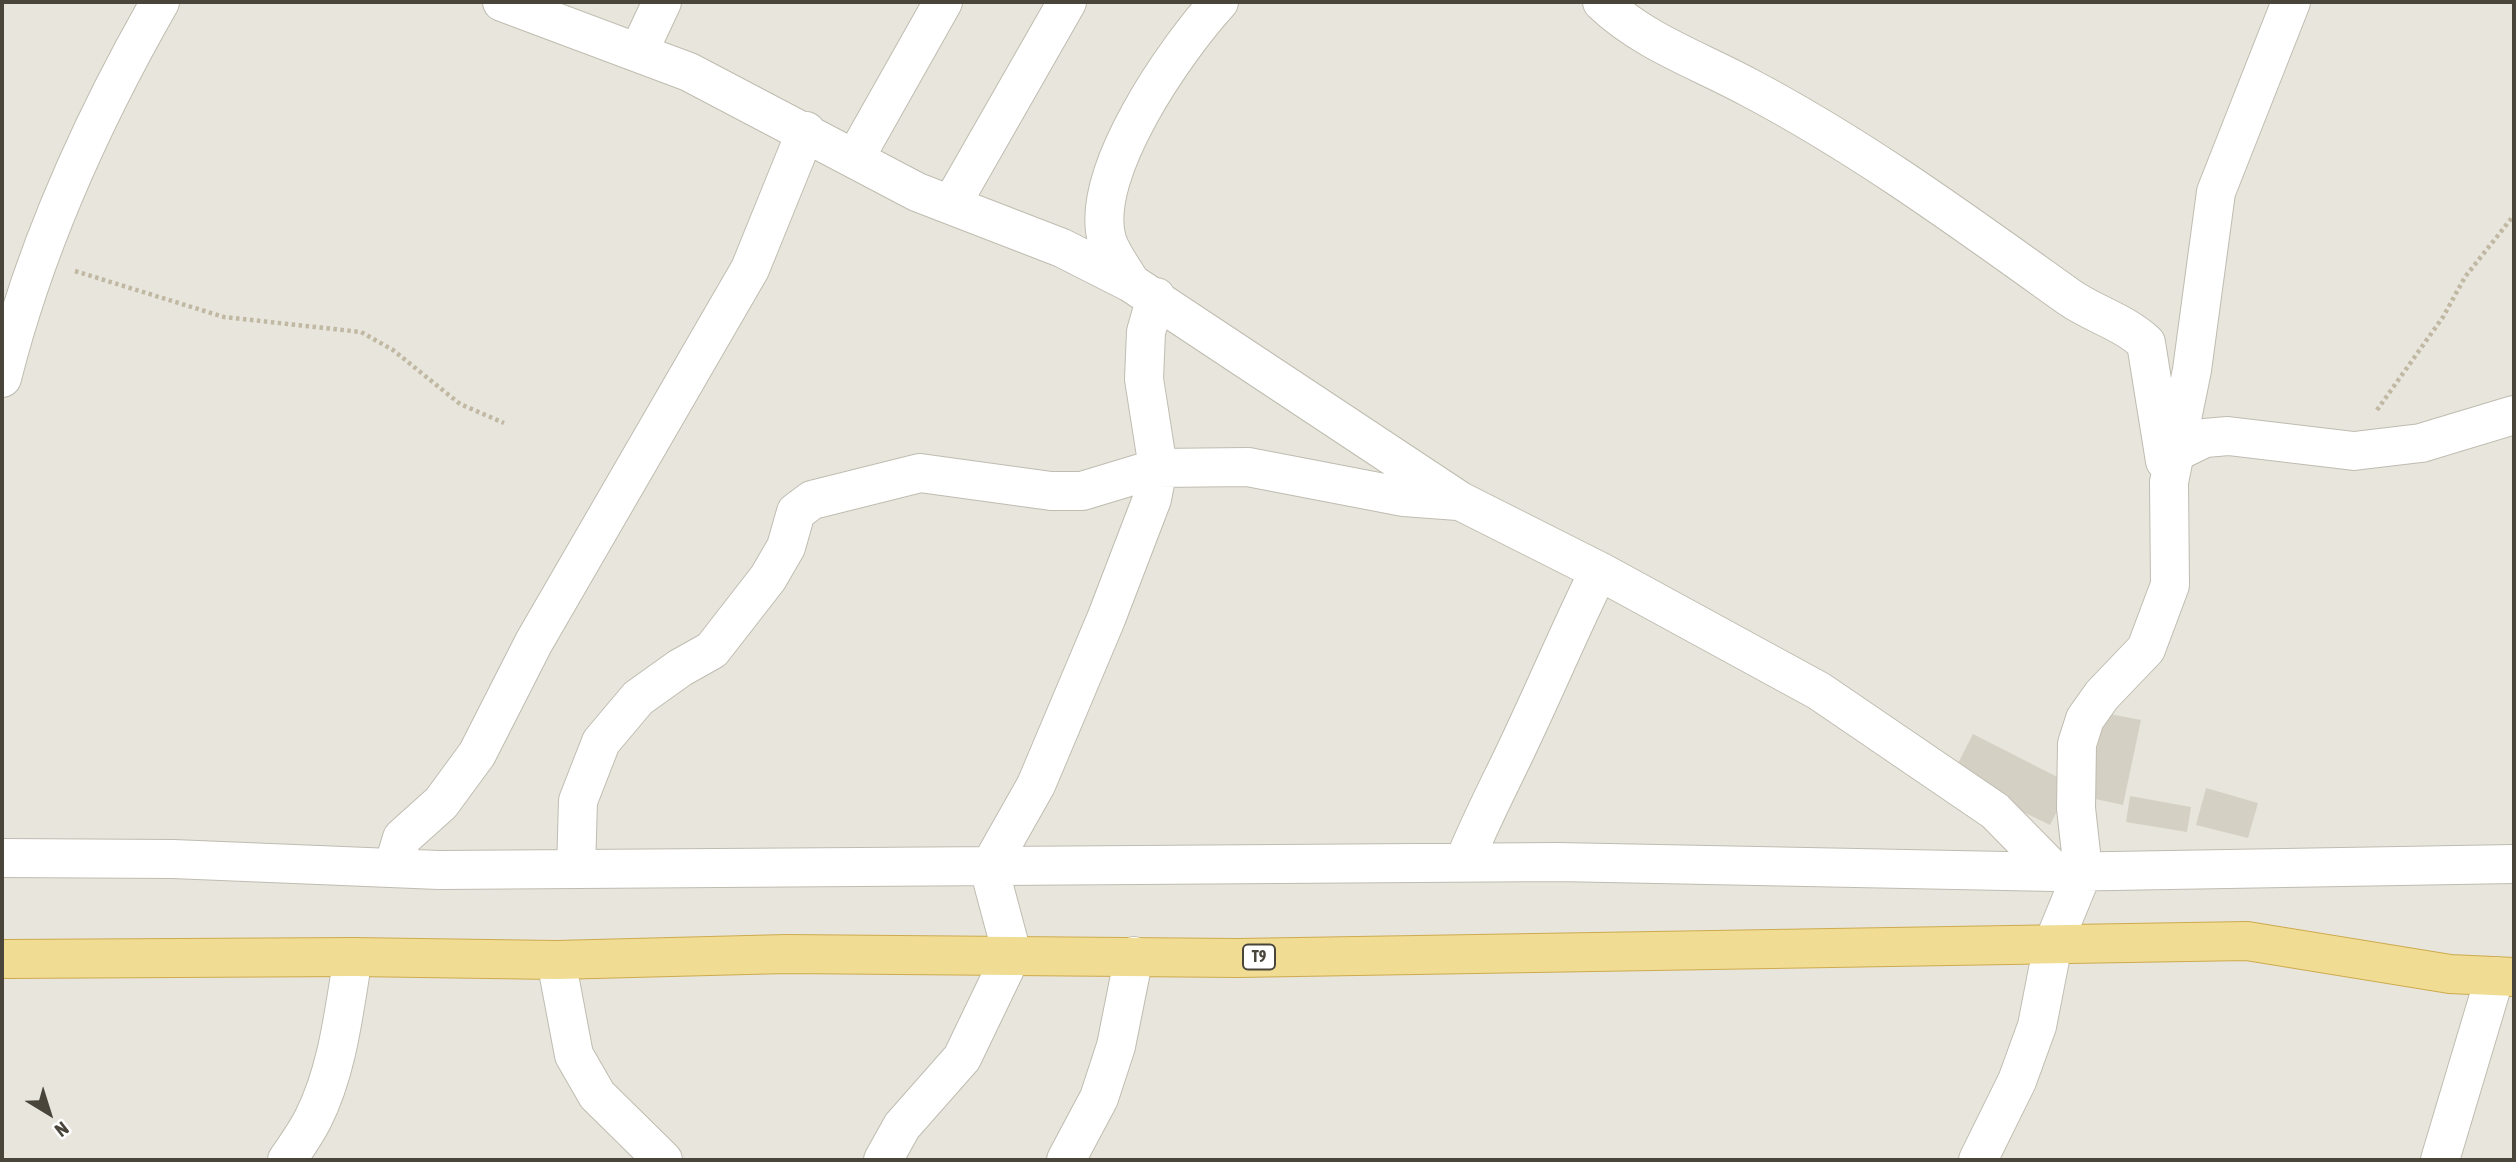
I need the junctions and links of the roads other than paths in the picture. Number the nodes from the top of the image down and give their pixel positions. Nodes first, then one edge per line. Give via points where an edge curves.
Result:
1 (160, 2) edge
2 (502, 2) edge
3 (662, 2) edge
4 (943, 2) edge
5 (1067, 2) edge
6 (1219, 2) edge
7 (1602, 2) edge
8 (2291, 2) edge
9 (639, 51) junction
10 (806, 131) junction
11 (855, 158) junction
12 (951, 205) junction
13 (1143, 290) junction
14 (2, 378) edge
15 (2514, 415) edge
16 (1158, 468) junction
17 (2171, 468) junction
18 (1460, 501) junction
19 (1599, 570) junction
20 (2, 858) edge
21 (1464, 862) junction
22 (2514, 864) edge
23 (989, 867) junction
24 (393, 868) junction
25 (576, 869) junction
26 (2069, 871) junction
27 (2053, 944) junction
28 (1012, 954) junction
29 (1135, 956) junction
30 (353, 957) junction
31 (2, 959) edge
32 (556, 960) junction
33 (2504, 976) edge
34 (287, 1160) edge
35 (663, 1160) edge
36 (883, 1160) edge
37 (1066, 1160) edge
38 (1978, 1160) edge
39 (2440, 1160) edge

1 - 14 street via 85,146 19,311
2 - 9 street via 606,43
3 - 9 street
4 - 11 street
5 - 12 street
6 - 13 street via 1154,86 1114,171 1104,208 1107,241
7 - 17 street via 1648,38 1748,86 1875,160 2079,304 2135,333 2146,343
8 - 17 street via 2216,192 2192,370
9 - 10 street
10 - 11 street
10 - 24 street via 750,269 534,642 477,754 441,803 402,838
11 - 12 street
12 - 13 street via 1062,248
13 - 16 street via 1144,379
13 - 18 street
15 - 17 street via 2421,443 2354,451 2228,436 2205,438
16 - 18 street via 1248,467 1405,497
16 - 23 street via 1152,499 1106,619 1035,785
16 - 25 street via 1082,491 920,473 812,500 796,512 786,547 768,578 712,650 638,698 601,742 578,801
17 - 26 street via 2170,585 2146,649 2085,719 2077,744
18 - 19 street
19 - 21 street
19 - 26 street via 1819,691 1995,811
20 - 24 street
21 - 23 street
21 - 26 street
22 - 26 street
23 - 25 street
23 - 28 street
24 - 25 street
26 - 27 street
27 - 29 highway, T9
27 - 33 highway, T9 via 2247,941 2449,974
27 - 38 street via 2037,1026 2017,1081
28 - 29 highway, T9
28 - 32 highway, T9
28 - 36 street via 962,1058 902,1126
29 - 37 street via 1100,1098
30 - 31 highway, T9
30 - 32 highway, T9
30 - 34 street via 328,1075 314,1118
32 - 35 street via 574,1055 597,1095
33 - 39 street

